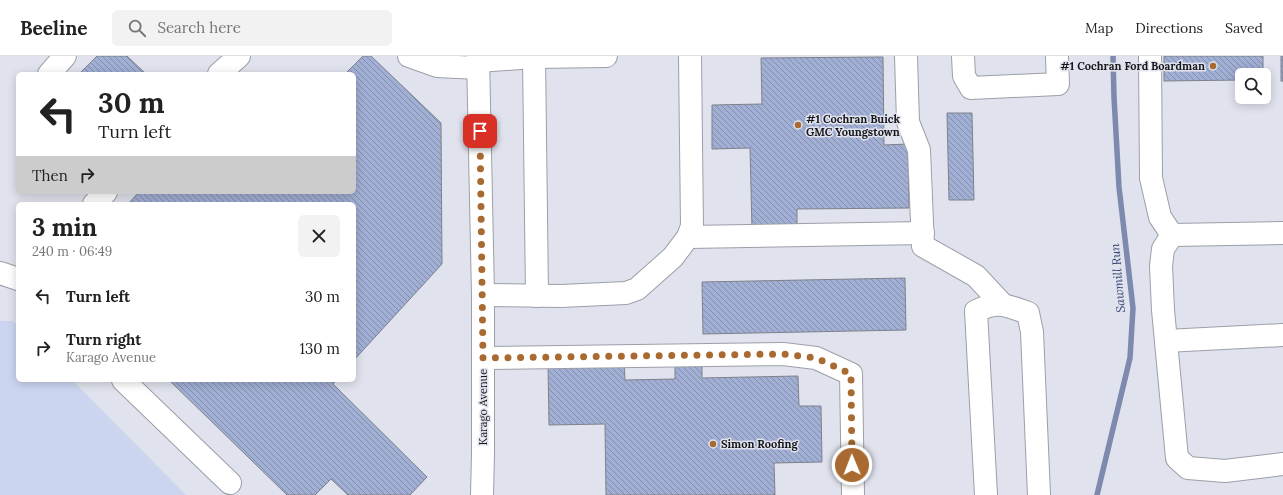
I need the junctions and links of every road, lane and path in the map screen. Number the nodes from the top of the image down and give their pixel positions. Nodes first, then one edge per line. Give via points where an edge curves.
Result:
1 (65, 56) edge
2 (239, 56) edge
3 (409, 56) edge
4 (606, 56) edge
5 (690, 56) edge
6 (906, 56) edge
7 (963, 56) edge
8 (1057, 56) edge
9 (1150, 56) edge
10 (534, 57) edge
11 (478, 62) edge
12 (51, 72) edge
13 (221, 72) edge
14 (104, 194) edge
15 (96, 202) edge
16 (922, 233) junction
17 (1283, 233) edge
18 (1172, 235) junction
19 (688, 237) junction
20 (0, 273) edge
21 (16, 278) edge
22 (482, 295) junction
23 (537, 296) junction
24 (1002, 304) junction
25 (1283, 335) edge
26 (1166, 342) junction
27 (483, 358) junction
28 (125, 382) edge
29 (1283, 464) edge
30 (230, 483) dead end
31 (482, 495) edge
32 (853, 495) edge
33 (986, 495) edge
34 (1039, 495) edge

1 - 12 street
2 - 13 street
3 - 11 street via 437,66
4 - 10 street
5 - 19 street via 692,226
6 - 16 street via 908,122 919,150
7 - 8 street via 964,76 971,88 1058,84
9 - 18 street via 1151,178 1160,218
10 - 11 street
10 - 23 street
11 - 22 street, Karago Avenue
14 - 15 street
16 - 19 street
16 - 24 street via 923,246 976,276
17 - 18 street
18 - 26 street via 1163,249 1161,266
19 - 23 street via 673,257 637,290 626,293
20 - 21 street
22 - 23 street
22 - 27 street, Karago Avenue
24 - 33 street via 988,305 976,311
24 - 34 street via 1028,313 1032,332
25 - 26 street
26 - 29 street via 1177,458 1188,468 1224,471
27 - 31 street, Karago Avenue
27 - 32 street via 783,354 816,358 851,374
28 - 30 street

